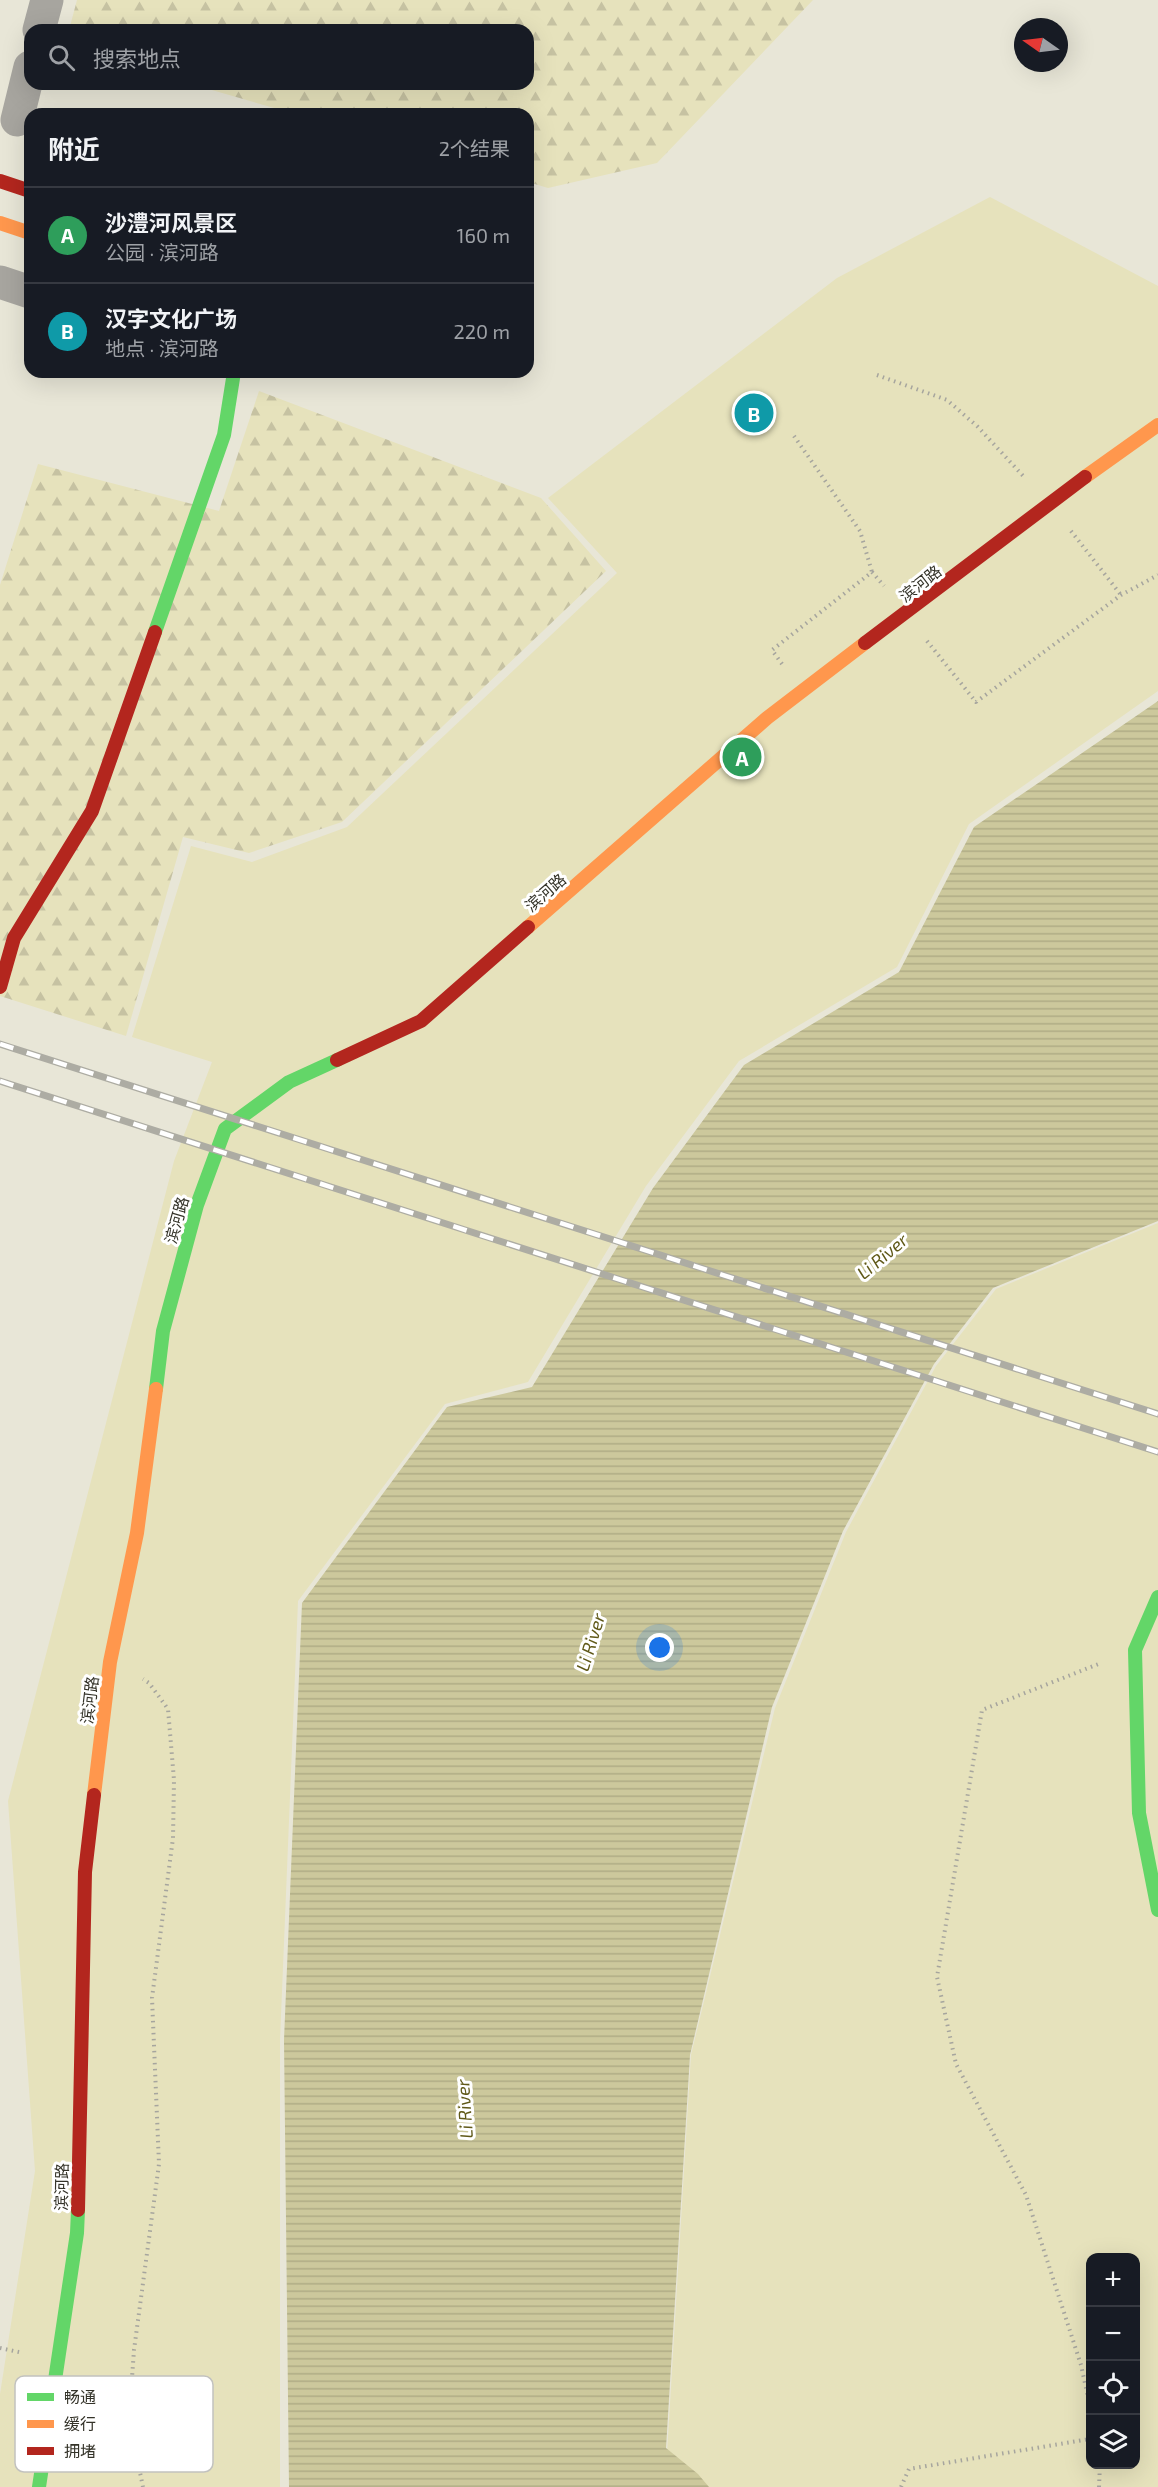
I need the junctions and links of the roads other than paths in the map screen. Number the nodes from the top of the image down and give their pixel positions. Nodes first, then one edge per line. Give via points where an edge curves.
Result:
1 (47, 0) edge
2 (41, 24) edge
3 (24, 90) edge
4 (16, 120) edge
5 (0, 181) edge
6 (24, 189) edge
7 (0, 224) edge
8 (24, 231) edge
9 (0, 282) edge
10 (24, 290) edge
11 (233, 378) edge
12 (1158, 425) edge
13 (0, 987) edge
14 (1158, 1597) edge
15 (1158, 1910) edge
16 (56, 2376) edge
17 (41, 2472) edge
18 (39, 2487) edge

1 - 2 street
3 - 4 street
5 - 6 street
7 - 8 street
9 - 10 street
11 - 13 street via 224,435 92,810 14,938
12 - 16 street, 滨河路 via 767,718 421,1021 289,1082 225,1129 197,1205 163,1331 137,1533 110,1662 86,1872 77,2233
14 - 15 street via 1135,1650 1139,1813
17 - 18 street, 滨河路

